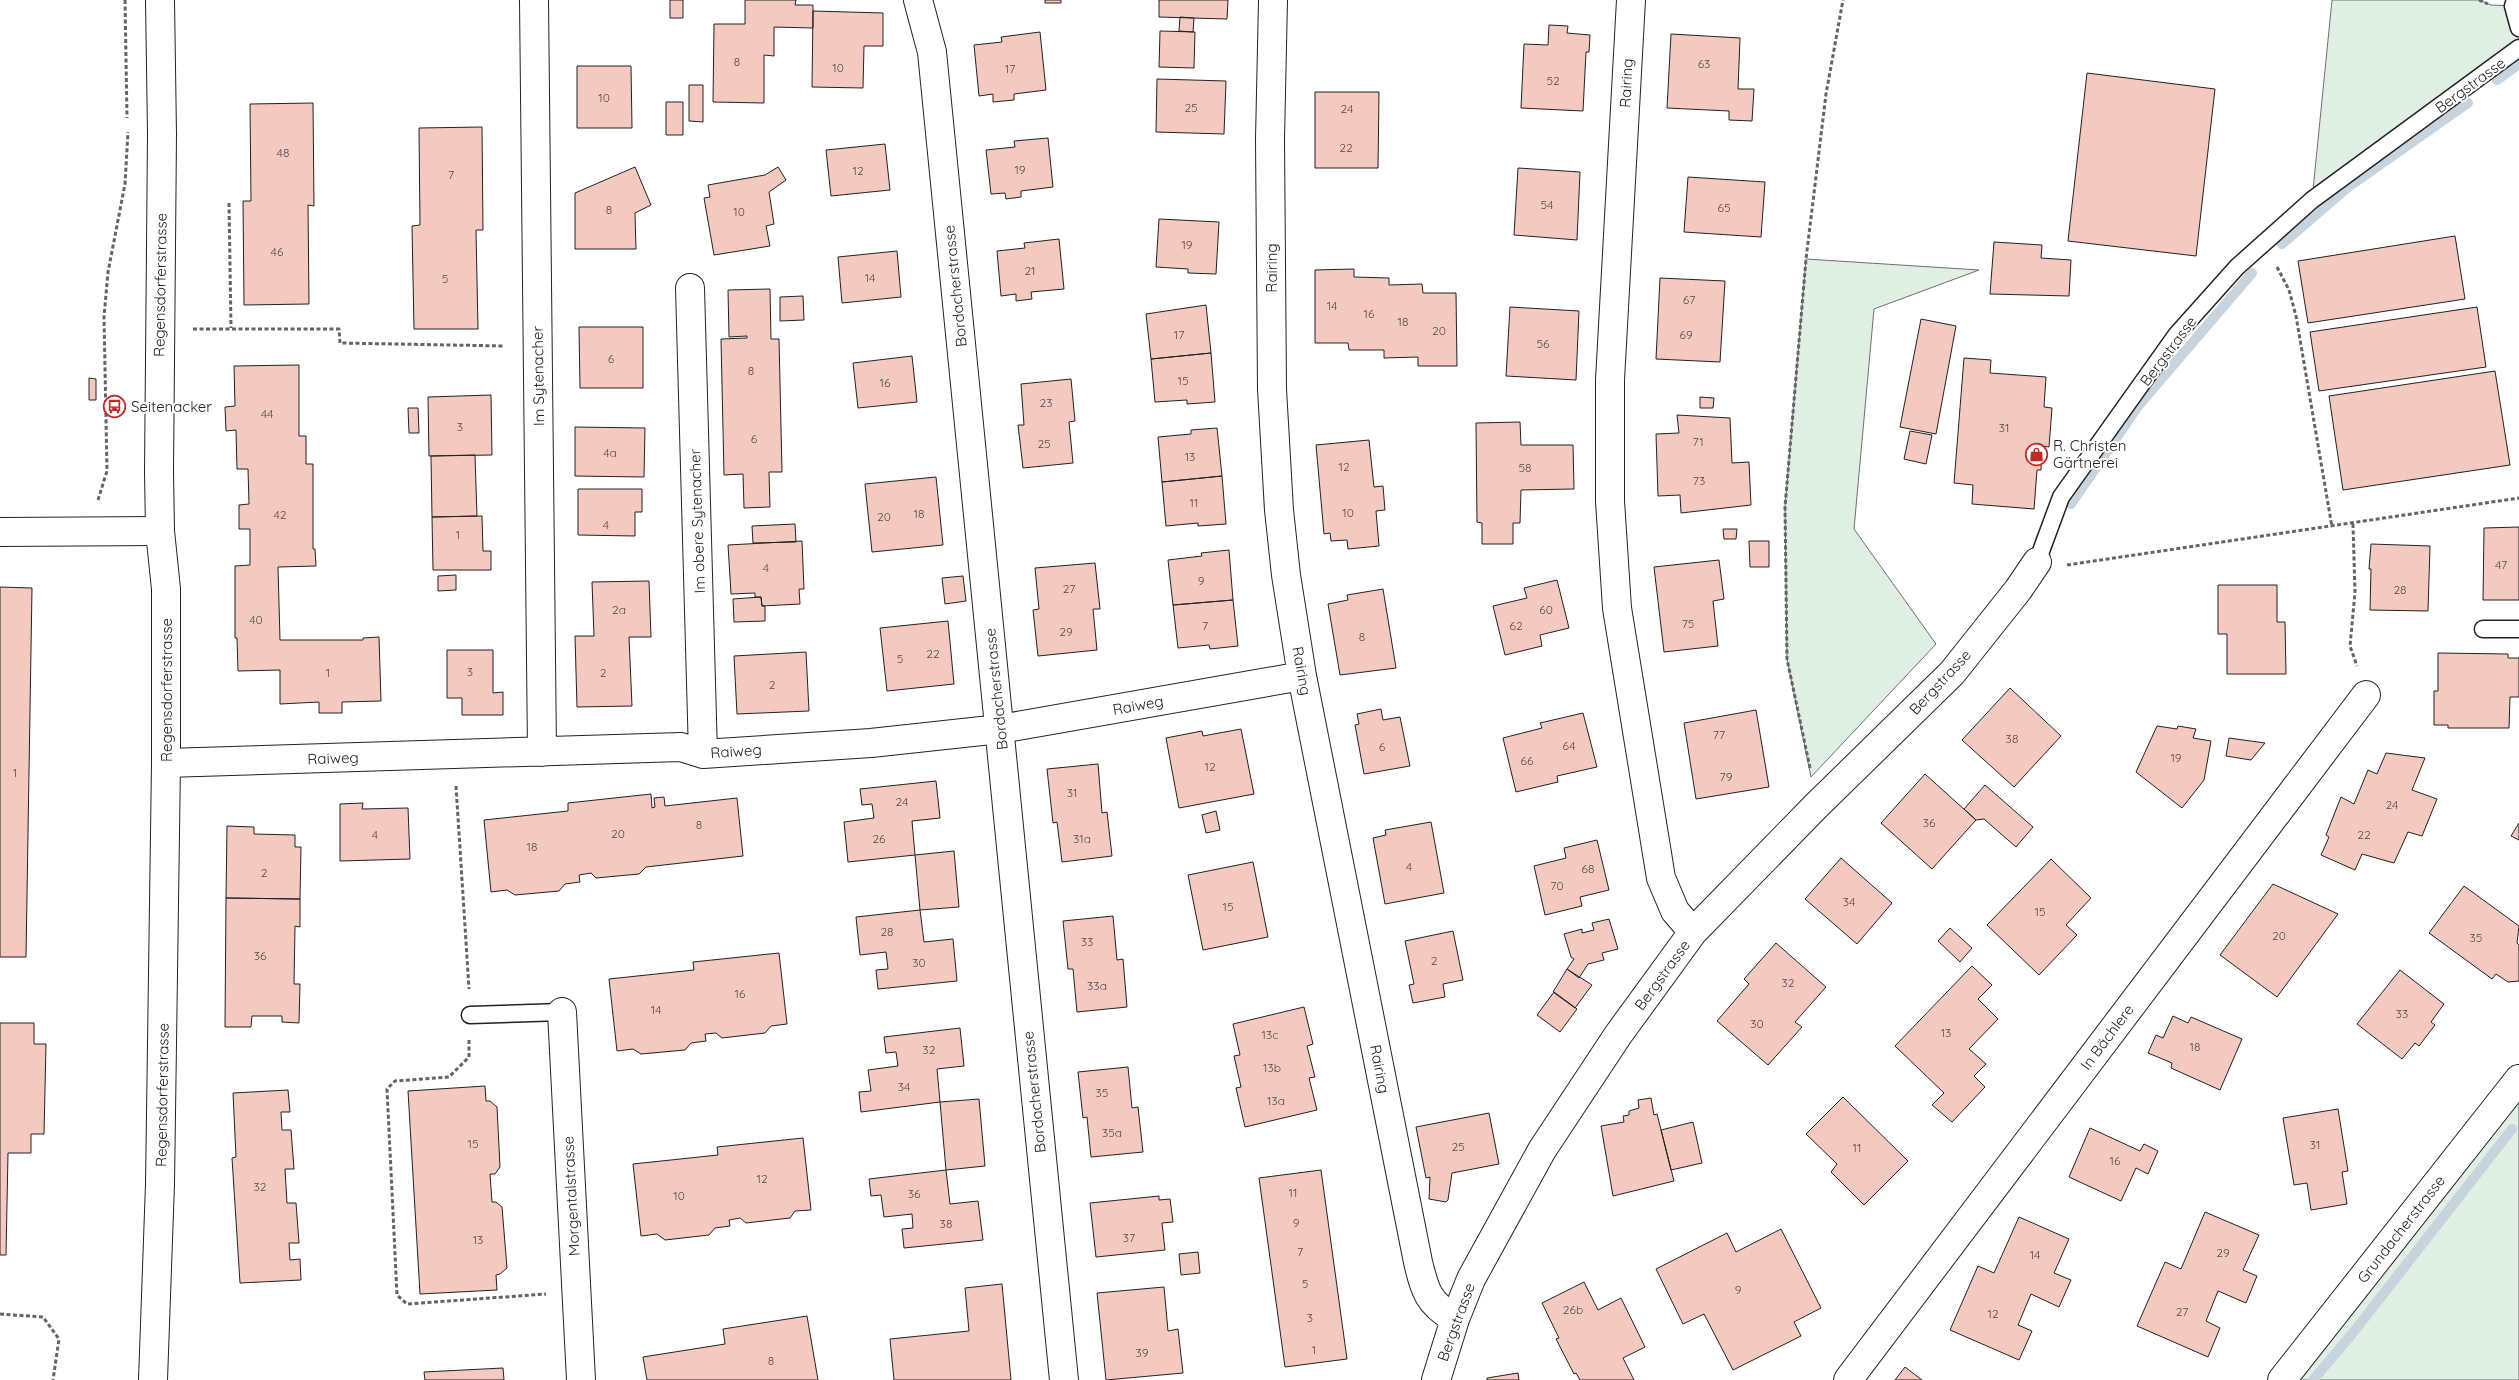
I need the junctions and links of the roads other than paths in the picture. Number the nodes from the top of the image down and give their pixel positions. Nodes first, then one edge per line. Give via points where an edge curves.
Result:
1 (160, 0) edge
2 (534, 0) edge
3 (918, 0) edge
4 (1273, 0) edge
5 (1631, 0) edge
6 (2515, 0) edge
7 (2519, 28) edge
8 (2519, 48) edge
9 (690, 288) dead end
10 (160, 531) junction
11 (0, 532) edge
12 (2037, 562) joint
13 (2483, 629) dead end
14 (2519, 630) edge
15 (1302, 676) junction
16 (2366, 695) road end
17 (1000, 729) junction
18 (542, 752) junction
19 (703, 754) junction
20 (166, 763) junction
21 (1693, 932) junction
22 (562, 1012) joint
23 (470, 1014) road end
24 (2519, 1079) edge
25 (1454, 1319) junction
26 (153, 1380) edge
27 (581, 1380) edge
28 (1064, 1380) edge
29 (1436, 1380) edge
30 (1848, 1380) edge
31 (2282, 1380) edge

1 - 10 street, Regensdorferstrasse
2 - 18 street, Im Sytenacher
3 - 17 street, Bordacherstrasse via 932,52
4 - 15 street, Rairing via 1270,138 1274,442 1286,575
5 - 21 street, Rairing via 1610,380 1611,510 1618,608 1661,878 1674,911
6 - 7 lane via 2513,6
8 - 12 lane, Bergstrasse via 2312,200 2237,266 2177,334 2061,497
9 - 19 street, Im obere Sytenacher
10 - 11 street
10 - 20 street, Regensdorferstrasse via 166,589
12 - 21 street, Bergstrasse via 1952,673
13 - 14 lane
15 - 17 street, Raiweg
15 - 25 street, Rairing via 1418,1262 1429,1298
16 - 30 street, In Bächlere
17 - 19 street, Raiweg via 871,743
17 - 28 street, Bordacherstrasse
18 - 19 street, Raiweg via 681,747
18 - 20 street, Raiweg
20 - 26 street, Regensdorferstrasse via 160,1184
21 - 25 street, Bergstrasse via 1618,1034 1542,1150 1472,1279
22 - 23 lane
22 - 27 street, Morgentalstrasse
24 - 31 street, Grundacherstrasse
25 - 29 street, Bergstrasse

